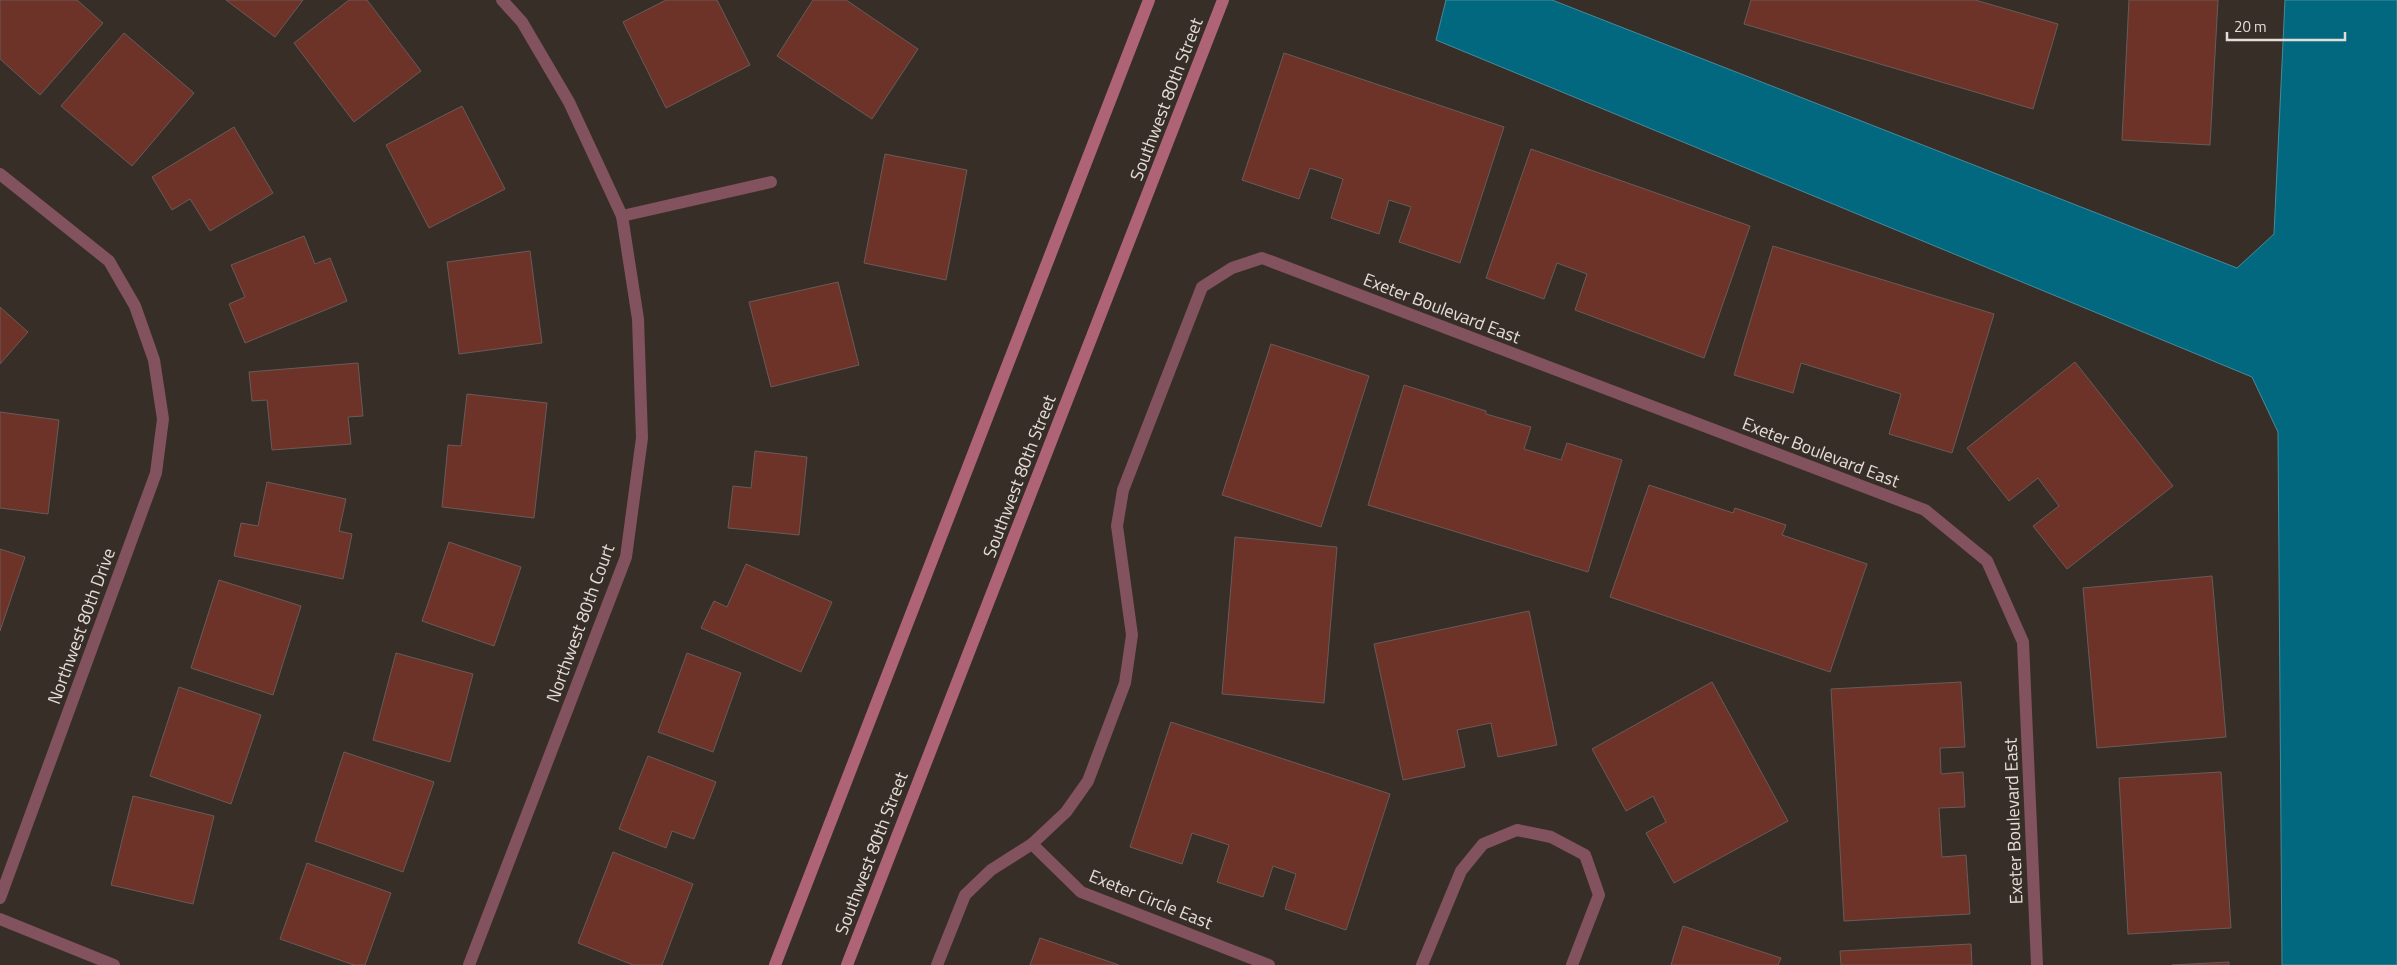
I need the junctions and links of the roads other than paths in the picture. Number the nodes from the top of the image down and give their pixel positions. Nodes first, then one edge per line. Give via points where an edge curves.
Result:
1 (502, 0) edge
2 (1149, 0) edge
3 (1223, 0) edge
4 (0, 174) edge
5 (771, 182) dead end
6 (622, 216) junction
7 (1032, 844) junction
8 (0, 898) edge
9 (0, 919) edge
10 (114, 965) edge
11 (469, 965) edge
12 (775, 965) edge
13 (847, 965) edge
14 (937, 965) edge
15 (1269, 965) edge
16 (1422, 965) edge
17 (1572, 965) edge
18 (2037, 965) edge

1 - 6 street, Northwest 80th Court via 522,22 569,102
2 - 12 street
3 - 13 street, Southwest 80th Street
4 - 8 street, Northwest 80th Drive via 109,261 135,306 154,360 163,419 156,473
5 - 6 street
6 - 11 street, Northwest 80th Court via 638,319 642,438 626,557
7 - 14 street, Exeter Boulevard East via 991,870 965,895
7 - 15 street, Exeter Circle East via 1081,892
7 - 18 street, Exeter Boulevard East via 1066,812 1088,781 1125,683 1132,635 1117,526 1124,490 1202,287 1232,268 1262,258 1925,510 1987,561 2024,642
9 - 10 street
16 - 17 street via 1461,871 1483,844 1517,830 1551,837 1585,855 1598,895

